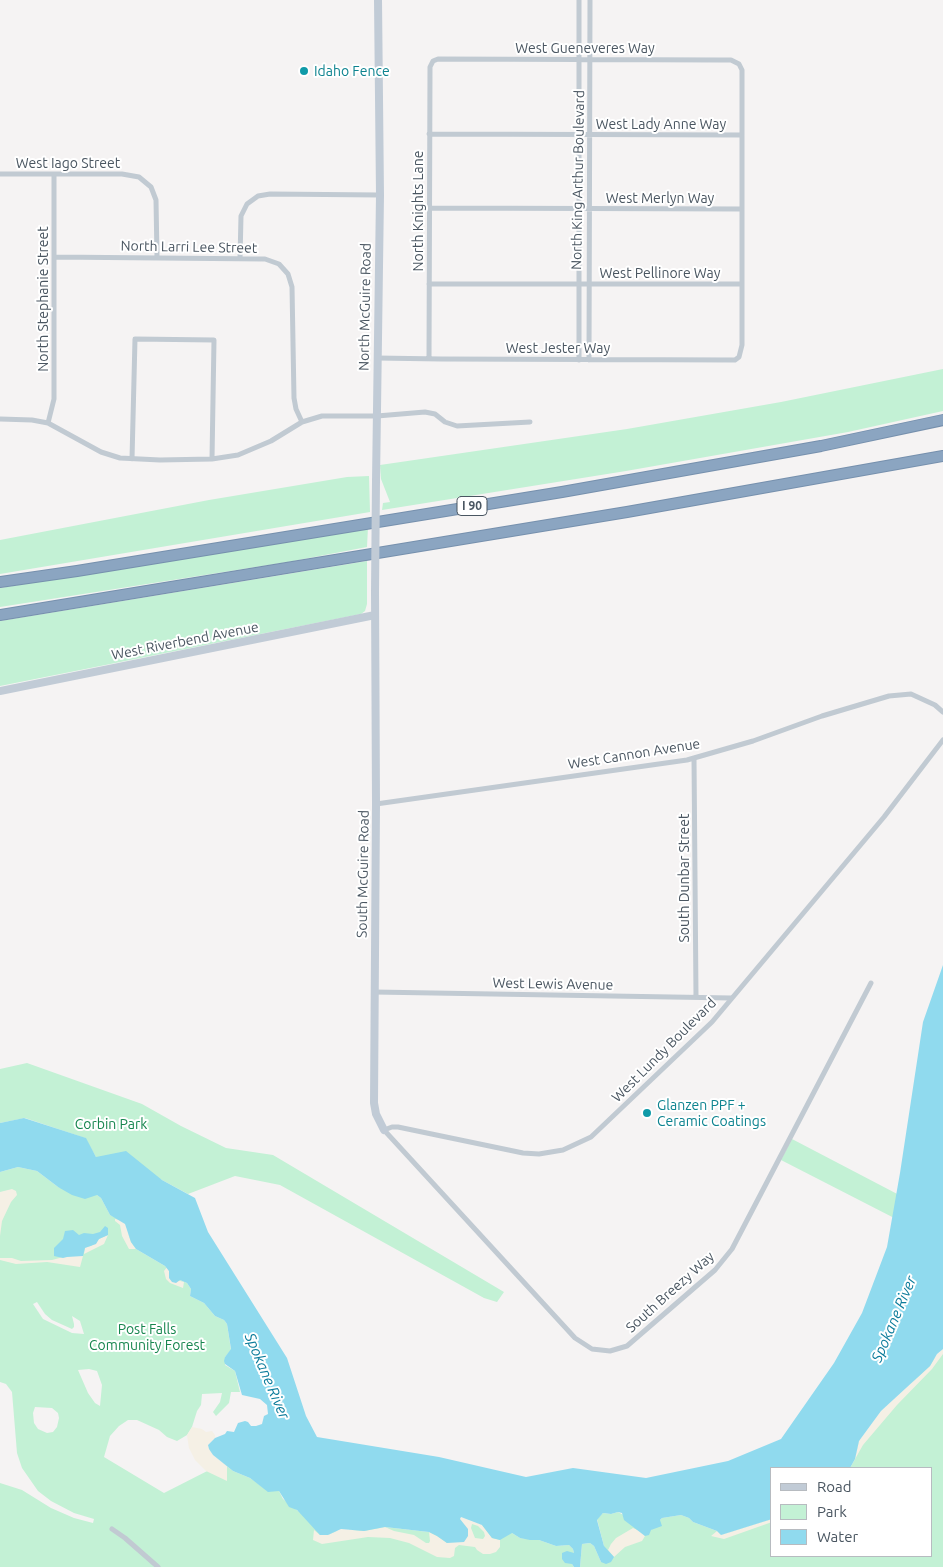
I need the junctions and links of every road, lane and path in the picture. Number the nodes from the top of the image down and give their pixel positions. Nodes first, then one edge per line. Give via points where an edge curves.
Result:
1 (378, 0) edge
2 (580, 0) edge
3 (590, 0) edge
4 (580, 60) junction
5 (590, 60) junction
6 (431, 64) joint
7 (429, 134) junction
8 (579, 135) junction
9 (742, 135) junction
10 (590, 136) junction
11 (0, 174) edge
12 (54, 174) junction
13 (380, 195) junction
14 (429, 208) junction
15 (742, 209) junction
16 (579, 210) junction
17 (589, 210) junction
18 (54, 256) junction
19 (158, 257) junction
20 (240, 259) junction
21 (429, 284) junction
22 (579, 284) junction
23 (588, 284) junction
24 (742, 284) junction
25 (377, 358) junction
26 (429, 359) junction
27 (579, 360) junction
28 (589, 360) junction
29 (377, 416) junction
30 (0, 419) edge
31 (943, 420) edge
32 (302, 422) junction
33 (530, 422) dead end
34 (48, 423) junction
35 (943, 456) edge
36 (132, 459) junction
37 (212, 459) junction
38 (0, 582) edge
39 (0, 615) edge
40 (375, 615) junction
41 (0, 691) edge
42 (943, 712) edge
43 (943, 740) edge
44 (694, 758) junction
45 (376, 804) junction
46 (871, 983) dead end
47 (374, 992) junction
48 (696, 997) junction
49 (731, 998) junction
50 (384, 1130) junction
51 (112, 1529) dead end
52 (158, 1567) edge

1 - 13 street, North McGuire Road
2 - 4 street, North King Arthur Boulevard
3 - 5 street, North King Arthur Boulevard
4 - 5 street, West Gueneveres Way
4 - 6 street, West Gueneveres Way via 438,59
4 - 8 street, North King Arthur Boulevard
5 - 9 street, West Gueneveres Way via 731,60 742,70
5 - 10 street, North King Arthur Boulevard
6 - 7 street, North Knights Lane
7 - 8 street, West Lady Anne Way
7 - 14 street, North Knights Lane
8 - 10 street, West Lady Anne Way
8 - 16 street, North King Arthur Boulevard
9 - 10 street, West Lady Anne Way
9 - 15 street
10 - 17 street, North King Arthur Boulevard
11 - 12 street, West Iago Street
12 - 18 street, North Stephanie Street
12 - 19 street, West Iago Street via 132,175 146,181 156,200
13 - 20 street via 258,196 247,204 241,216
13 - 25 street, North McGuire Road
14 - 16 street, West Merlyn Way
14 - 21 street, North Knights Lane
15 - 17 street, West Merlyn Way
15 - 24 street
16 - 17 street, West Merlyn Way
16 - 22 street, North King Arthur Boulevard
17 - 23 street, North King Arthur Boulevard
18 - 19 street, North Larri Lee Street
18 - 34 street, North Stephanie Street via 54,398
19 - 20 street, North Larri Lee Street
20 - 32 street, North Larri Lee Street via 273,261 284,268 291,280 294,398
21 - 22 street, West Pellinore Way
21 - 26 street, North Knights Lane
22 - 23 street, West Pellinore Way
22 - 27 street, North King Arthur Boulevard
23 - 24 street, West Pellinore Way
23 - 28 street, North King Arthur Boulevard
24 - 28 street, West Jester Way via 742,345 735,360
25 - 26 street, West Jester Way
25 - 29 street, North McGuire Road
26 - 27 street, West Jester Way
27 - 28 street, West Jester Way
29 - 32 street via 322,416
29 - 33 street via 431,413 450,425 465,427
29 - 40 street, North McGuire Road, bridge
30 - 34 street
31 - 38 highway, I 90 via 821,446 572,490
32 - 37 street via 256,448
34 - 36 street via 101,452
35 - 39 highway, I 90 via 627,512
36 - 37 street
36 - 37 street via 134,339 214,340
40 - 41 street, West Riverbend Avenue
40 - 45 street, South McGuire Road
42 - 44 street, West Cannon Avenue via 911,694 889,696
43 - 49 street, West Lundy Boulevard via 884,818
44 - 45 street, West Cannon Avenue
44 - 48 street, South Dunbar Street
45 - 47 street, South McGuire Road
46 - 50 street, South Breezy Way via 732,1249 715,1270 627,1346 610,1351 592,1349 576,1338
47 - 48 street, West Lewis Avenue
47 - 50 street, South McGuire Road via 374,1108
48 - 49 street, West Lewis Avenue
49 - 50 street, West Lundy Boulevard via 712,1022 597,1133 570,1147 531,1154 401,1128
51 - 52 street

